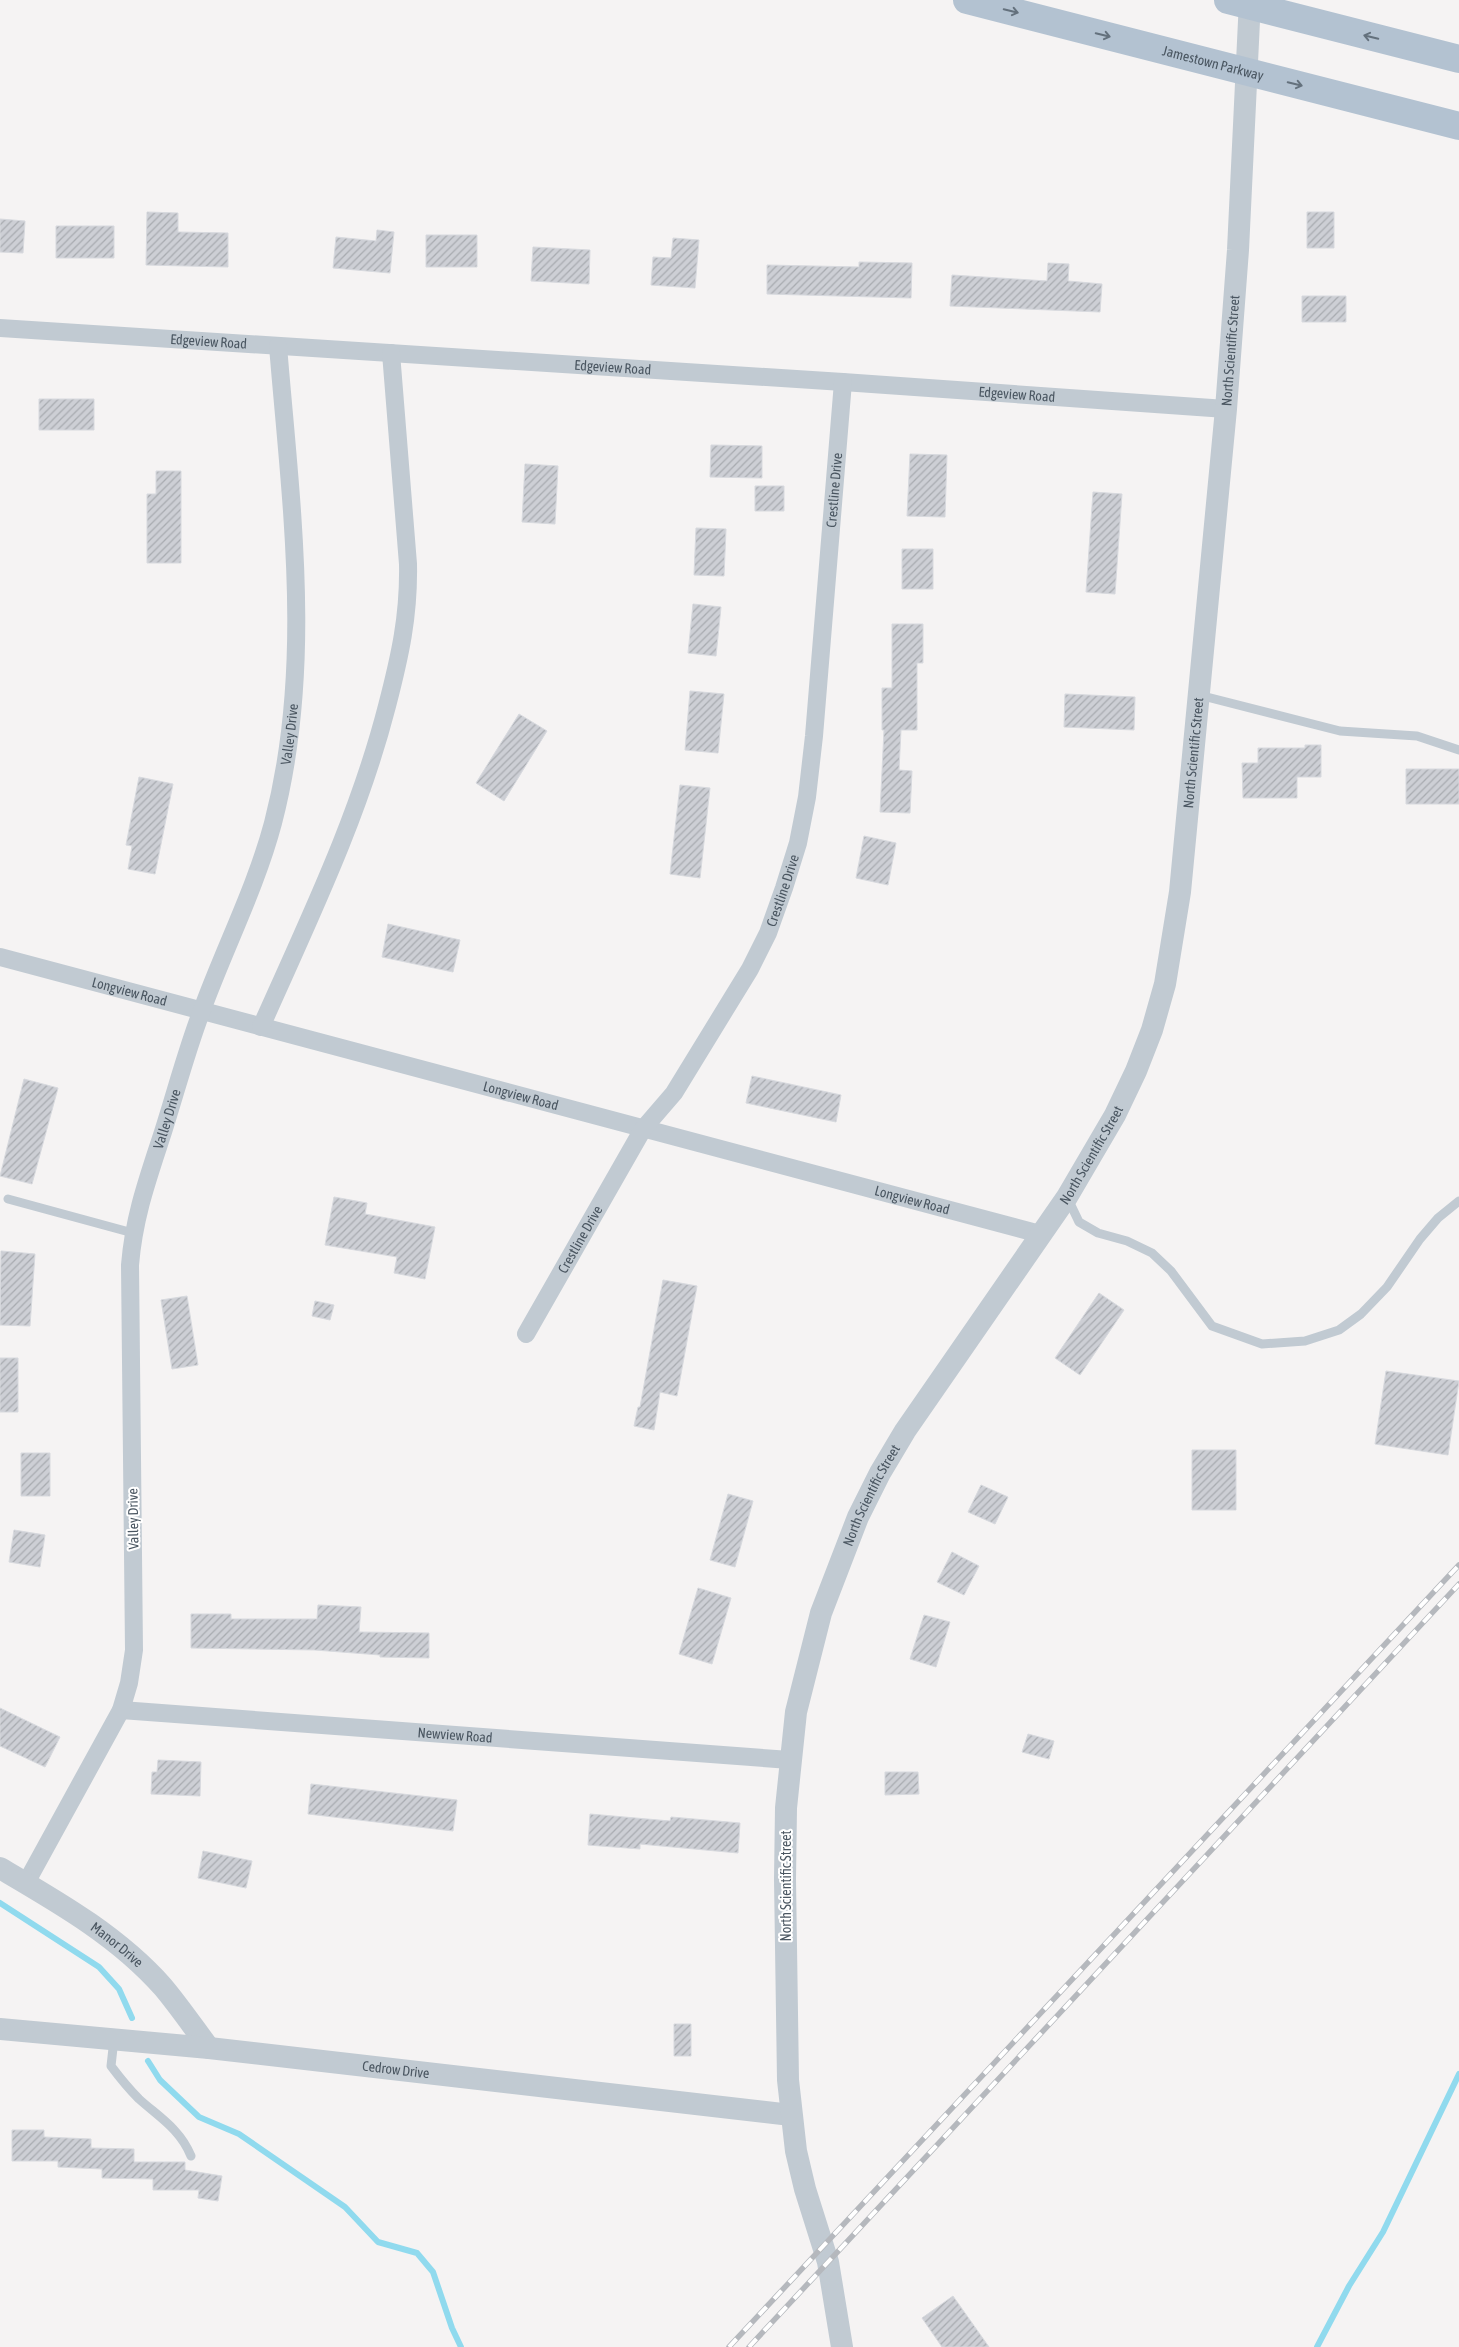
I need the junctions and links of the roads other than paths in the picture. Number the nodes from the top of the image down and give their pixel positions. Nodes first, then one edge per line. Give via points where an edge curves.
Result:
1 (967, 0) edge
2 (1243, 2) edge
3 (1459, 59) edge
4 (1247, 72) junction
5 (1459, 126) edge
6 (0, 328) edge
7 (278, 346) junction
8 (391, 353) junction
9 (842, 382) junction
10 (1226, 409) junction
11 (1198, 695) junction
12 (1459, 750) edge
13 (0, 957) edge
14 (202, 1011) junction
15 (261, 1027) junction
16 (643, 1128) junction
17 (1067, 1196) junction
18 (8, 1199) dead end
19 (1459, 1201) edge
20 (133, 1233) junction
21 (1040, 1234) junction
22 (526, 1334) dead end
23 (121, 1710) junction
24 (790, 1760) junction
25 (0, 1868) edge
26 (26, 1883) junction
27 (0, 2029) edge
28 (114, 2039) junction
29 (209, 2048) junction
30 (790, 2115) junction
31 (191, 2156) dead end
32 (842, 2347) edge

1 -> 4 main road, Jamestown Parkway
3 -> 2 main road
2 - 4 street, North Scientific Street
4 -> 5 main road, Jamestown Parkway
4 - 10 street, North Scientific Street
6 - 7 street, Edgeview Road
7 - 8 street, Edgeview Road
7 - 14 street, Valley Drive via 296,572 297,640 292,721 272,825
8 - 9 street, Edgeview Road
8 - 15 street via 408,564 406,628 381,730 360,796 336,862
9 - 10 street, Edgeview Road
9 - 16 street, Crestline Drive via 814,736 798,843 768,933 750,969 674,1093
10 - 11 street, North Scientific Street
11 - 12 lane via 1340,730 1417,736
11 - 17 street, North Scientific Street via 1180,892 1165,984 1136,1071
13 - 14 street, Longview Road
14 - 15 street, Longview Road
14 - 20 street, Valley Drive via 142,1194
15 - 16 street, Longview Road
16 - 21 street, Longview Road
16 - 22 street, Crestline Drive
17 - 19 lane via 1078,1222 1152,1253 1172,1271 1212,1326 1262,1344 1305,1341 1339,1330 1361,1314 1387,1287 1420,1239
17 - 21 street, North Scientific Street
18 - 20 lane
20 - 23 street, Valley Drive via 130,1265 134,1650
21 - 24 street, North Scientific Street via 905,1431 858,1517 820,1613 796,1712
23 - 24 street, Newview Road
23 - 26 street, Valley Drive
24 - 30 street, North Scientific Street via 785,1879
25 - 26 street, Manor Drive
26 - 29 street, Manor Drive via 85,1920 144,1968
27 - 28 street, Cedrow Drive
28 - 29 street, Cedrow Drive
28 - 31 lane via 111,2066 139,2099 170,2124 186,2143
29 - 30 street, Cedrow Drive
30 - 32 street, North Scientific Street via 805,2189 828,2262

